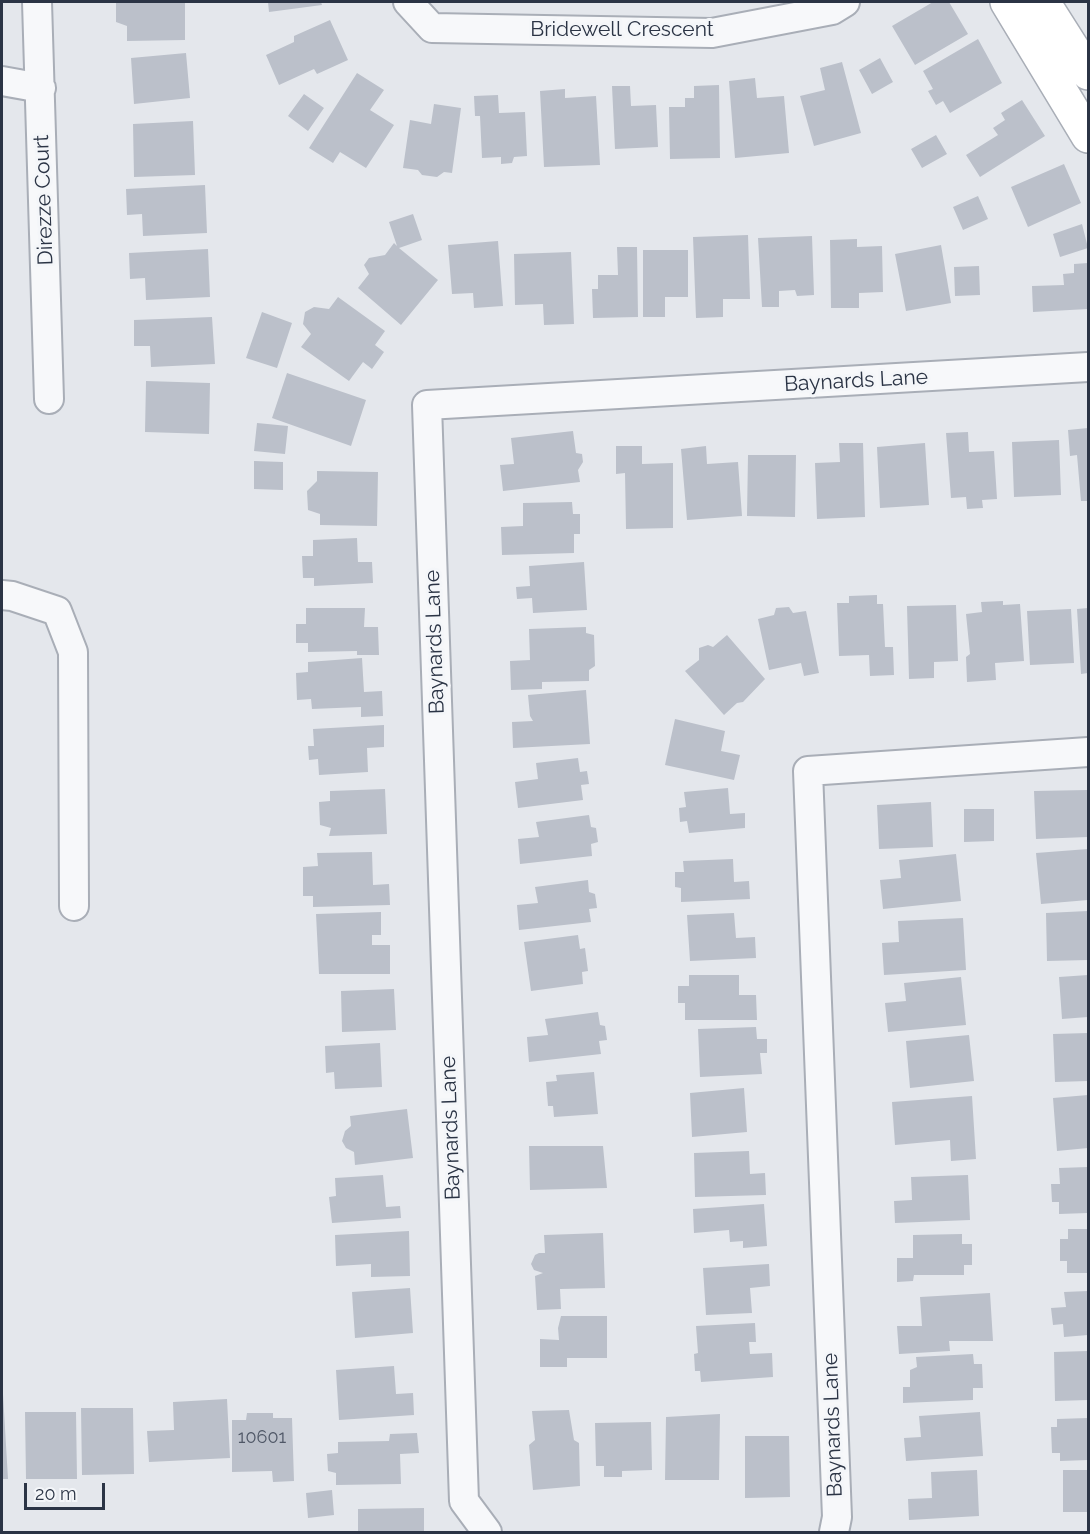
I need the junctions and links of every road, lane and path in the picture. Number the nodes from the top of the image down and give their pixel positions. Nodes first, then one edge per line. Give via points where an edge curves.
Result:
1 (37, 2) edge
2 (408, 2) edge
3 (845, 2) edge
4 (1007, 2) edge
5 (1043, 2) edge
6 (1089, 73) edge
7 (2, 81) edge
8 (41, 88) junction
9 (1089, 136) edge
10 (1089, 367) edge
11 (49, 399) dead end
12 (2, 595) edge
13 (1089, 752) edge
14 (74, 906) dead end
15 (487, 1533) edge
16 (834, 1533) edge

1 - 8 street, Direzze Court
2 - 3 street, Bridewell Crescent via 432,28 712,33 832,10
4 - 9 street
5 - 6 street
7 - 8 street
8 - 11 street, Direzze Court
10 - 15 street, Baynards Lane via 427,405 464,1502
12 - 14 street via 57,611 73,652
13 - 16 street, Baynards Lane via 808,771 837,1517

